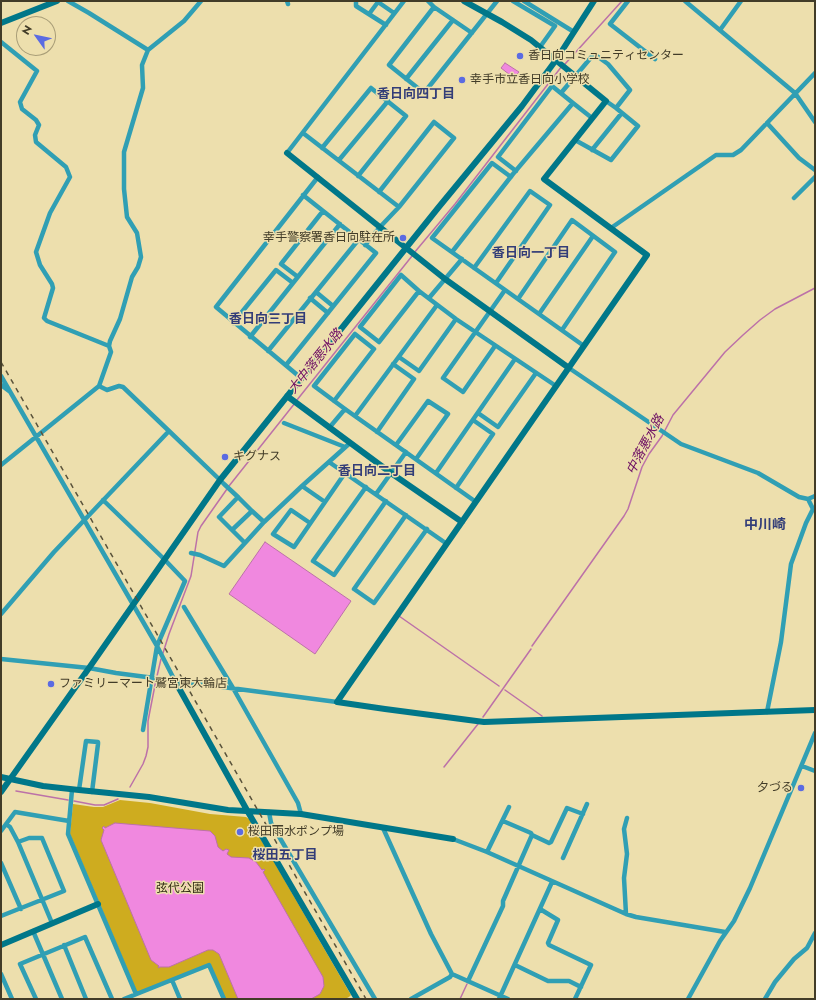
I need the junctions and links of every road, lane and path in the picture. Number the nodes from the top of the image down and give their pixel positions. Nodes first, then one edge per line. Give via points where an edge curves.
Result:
1 (57, 1) edge
2 (68, 1) edge
3 (201, 1) edge
4 (356, 1) edge
5 (404, 1) edge
6 (428, 1) edge
7 (464, 1) edge
8 (497, 1) edge
9 (513, 1) edge
10 (524, 1) edge
11 (594, 1) edge
12 (628, 1) edge
13 (685, 1) edge
14 (741, 1) edge
15 (434, 7) junction
16 (394, 13) junction
17 (369, 14) junction
18 (487, 14) junction
19 (453, 20) junction
20 (1, 23) edge
21 (386, 25) junction
22 (720, 30) junction
23 (574, 32) junction
24 (472, 33) junction
25 (1, 42) edge
26 (540, 47) junction
27 (148, 50) junction
28 (655, 59) dead end
29 (560, 64) junction
30 (815, 73) edge
31 (575, 76) junction
32 (406, 79) junction
33 (561, 93) junction
34 (795, 93) junction
35 (388, 101) junction
36 (606, 101) junction
37 (573, 102) junction
38 (616, 108) junction
39 (621, 114) junction
40 (592, 118) junction
41 (815, 122) edge
42 (767, 123) junction
43 (303, 133) junction
44 (575, 140) junction
45 (322, 148) junction
46 (592, 150) junction
47 (287, 153) joint
48 (339, 160) junction
49 (815, 170) edge
50 (516, 171) junction
51 (358, 176) junction
52 (318, 177) junction
53 (511, 177) junction
54 (815, 177) edge
55 (379, 192) junction
56 (303, 195) junction
57 (794, 198) dead end
58 (399, 207) junction
59 (323, 211) junction
60 (340, 224) junction
61 (380, 227) junction
62 (611, 228) junction
63 (593, 236) junction
64 (359, 239) junction
65 (365, 245) junction
66 (452, 252) junction
67 (411, 253) junction
68 (462, 260) junction
69 (474, 268) junction
70 (298, 277) junction
71 (445, 279) junction
72 (293, 283) junction
73 (496, 283) junction
74 (505, 290) junction
75 (419, 291) junction
76 (316, 292) junction
77 (310, 298) junction
78 (429, 298) junction
79 (518, 299) junction
80 (438, 304) junction
81 (333, 306) junction
82 (490, 312) junction
83 (328, 313) junction
84 (539, 314) junction
85 (456, 319) junction
86 (233, 323) junction
87 (562, 330) junction
88 (476, 332) junction
89 (250, 337) junction
90 (109, 346) junction
91 (495, 346) junction
92 (584, 346) junction
93 (268, 351) junction
94 (399, 357) junction
95 (515, 359) junction
96 (393, 364) junction
97 (286, 365) junction
98 (569, 368) junction
99 (536, 373) junction
100 (1, 376) edge
101 (301, 378) junction
102 (1, 385) edge
103 (99, 386) junction
104 (556, 386) junction
105 (11, 392) junction
106 (287, 396) junction
107 (334, 400) junction
108 (345, 409) junction
109 (478, 413) junction
110 (355, 416) junction
111 (473, 420) junction
112 (284, 423) dead end
113 (329, 428) junction
114 (169, 431) junction
115 (377, 432) junction
116 (36, 438) junction
117 (347, 445) junction
118 (396, 445) junction
119 (406, 452) junction
120 (416, 459) junction
121 (329, 462) junction
122 (1, 465) edge
123 (345, 473) junction
124 (391, 473) junction
125 (436, 473) junction
126 (222, 482) junction
127 (302, 486) junction
128 (366, 487) junction
129 (456, 488) junction
130 (376, 494) junction
131 (815, 496) edge
132 (238, 497) junction
133 (808, 499) junction
134 (103, 500) junction
135 (386, 501) junction
136 (325, 502) junction
137 (476, 502) junction
138 (252, 511) junction
139 (406, 515) junction
140 (84, 520) junction
141 (264, 522) junction
142 (462, 522) junction
143 (310, 523) junction
144 (426, 529) junction
145 (232, 530) junction
146 (245, 543) junction
147 (447, 544) junction
148 (191, 553) dead end
149 (164, 559) junction
150 (132, 606) junction
151 (184, 608) dead end
152 (1, 614) edge
153 (157, 648) junction
154 (1, 659) edge
155 (89, 668) junction
156 (152, 677) junction
157 (175, 680) junction
158 (233, 688) junction
159 (337, 702) junction
160 (815, 710) edge
161 (767, 712) junction
162 (143, 730) dead end
163 (815, 733) edge
164 (802, 766) junction
165 (815, 771) edge
166 (1, 777) edge
167 (10, 780) junction
168 (76, 790) junction
169 (1, 792) edge
170 (92, 792) junction
171 (587, 804) dead end
172 (509, 807) dead end
173 (248, 812) junction
174 (269, 812) junction
175 (301, 814) junction
176 (583, 814) junction
177 (627, 818) dead end
178 (69, 821) junction
179 (503, 821) junction
180 (6, 824) junction
181 (383, 828) junction
182 (1, 831) edge
183 (532, 835) junction
184 (453, 839) joint
185 (18, 842) junction
186 (487, 852) junction
187 (563, 858) dead end
188 (1, 863) edge
189 (518, 866) junction
190 (552, 882) junction
191 (42, 900) junction
192 (98, 904) junction
193 (21, 909) junction
194 (540, 909) junction
195 (626, 914) junction
196 (1, 916) edge
197 (52, 923) junction
198 (33, 931) junction
199 (725, 932) junction
200 (815, 933) edge
201 (1, 944) edge
202 (64, 945) junction
203 (43, 954) junction
204 (514, 965) junction
205 (1, 974) edge
206 (452, 974) junction
207 (172, 980) junction
208 (468, 981) junction
209 (581, 987) junction
210 (136, 994) junction
211 (500, 997) edge
212 (355, 998) edge
213 (12, 999) edge
214 (36, 999) edge
215 (62, 999) edge
216 (86, 999) edge
217 (112, 999) edge
218 (124, 999) edge
219 (180, 999) edge
220 (224, 999) edge
221 (375, 999) edge
222 (411, 999) edge
223 (508, 999) edge
224 (575, 999) edge
225 (688, 999) edge
226 (765, 999) edge

1 - 20 street
2 - 27 street
3 - 27 street via 184,21
4 - 17 street via 356,6
5 - 16 street
6 - 15 street
7 - 18 street
8 - 18 street
9 - 26 street via 555,26
10 - 23 street
11 - 23 street
12 - 28 street via 610,24
13 - 22 street
14 - 22 street
15 - 19 street
15 - 32 street via 389,65
16 - 17 street via 378,2
16 - 21 street
17 - 21 street
18 - 24 street
18 - 26 street
19 - 24 street
19 - 32 street
21 - 43 street
22 - 34 street
23 - 29 street
24 - 32 street via 424,93
25 - 90 street via 38,71 20,102 22,109 39,125 35,135 36,142 66,167 70,177 50,213 36,252 53,288 44,318
26 - 29 street
27 - 90 street via 142,65 143,88 124,152 127,217 137,234 141,257
29 - 31 street
29 - 67 street via 438,208
30 - 34 street
31 - 33 street
31 - 36 street
31 - 38 street via 594,54 608,64 630,90
33 - 37 street
33 - 50 street via 552,86 498,157
34 - 41 street
34 - 42 street
35 - 45 street via 371,88
35 - 48 street
35 - 51 street via 406,116
36 - 38 street
36 - 40 street
37 - 40 street
37 - 50 street
38 - 39 street
39 - 46 street
39 - 46 street via 638,126 611,160
40 - 44 street
42 - 49 street via 799,158
42 - 62 street via 741,150 733,155 716,155
43 - 45 street
43 - 47 street
44 - 46 street
44 - 62 street via 544,179
45 - 48 street
47 - 52 street
48 - 51 street
50 - 53 street
51 - 55 street
52 - 56 street
52 - 61 street
53 - 66 street
53 - 66 street via 492,163 432,238
54 - 57 street
55 - 58 street
55 - 58 street via 434,122 454,138
56 - 59 street
56 - 86 street via 216,308
58 - 61 street
59 - 60 street
59 - 70 street via 281,264
60 - 64 street
60 - 70 street
61 - 65 street
61 - 67 street
62 - 92 street via 647,255
63 - 79 street via 572,220
63 - 84 street
63 - 87 street via 615,252
64 - 65 street
64 - 76 street
65 - 81 street via 376,253
66 - 68 street
67 - 71 street
67 - 101 street
68 - 69 street
68 - 71 street
69 - 73 street
69 - 73 street via 530,191 550,205
70 - 72 street
71 - 78 street
71 - 82 street
72 - 86 street via 276,270
72 - 89 street
73 - 74 street
74 - 79 street
74 - 82 street
75 - 75 street via 379,342 360,327 401,275
75 - 78 street
76 - 77 street
76 - 81 street
77 - 83 street
77 - 93 street
78 - 80 street
79 - 84 street
80 - 85 street
80 - 94 street
81 - 83 street
82 - 88 street
82 - 98 street
83 - 97 street
84 - 87 street
85 - 88 street
85 - 94 street via 420,371
86 - 89 street
87 - 92 street
88 - 91 street
88 - 91 street via 443,378 463,392
89 - 93 street
90 - 103 street via 112,352
91 - 95 street
92 - 98 street
93 - 97 street
94 - 96 street
95 - 99 street
95 - 109 street
96 - 110 street
96 - 115 street via 414,379
97 - 101 street
98 - 104 street
98 - 133 street via 680,444 758,473 799,497
99 - 104 street
99 - 109 street via 498,427
100 - 105 street
101 - 106 street
102 - 105 street
103 - 114 street via 107,390 123,387
103 - 116 street
104 - 137 street
105 - 116 street
106 - 113 street
106 - 126 street
107 - 107 street via 314,386 355,334 374,349
107 - 108 street
108 - 110 street
108 - 113 street
109 - 111 street
110 - 115 street
111 - 125 street
111 - 129 street via 493,434
112 - 117 street
113 - 117 street
114 - 126 street
114 - 134 street
115 - 118 street
116 - 122 street
116 - 140 street
117 - 121 street
117 - 124 street
118 - 119 street
118 - 120 street via 428,401 448,414
119 - 120 street
119 - 124 street
120 - 125 street
121 - 123 street
121 - 127 street
123 - 128 street
123 - 136 street
124 - 130 street
124 - 142 street
125 - 129 street
126 - 132 street
126 - 149 street
127 - 136 street
127 - 141 street
128 - 130 street
128 - 135 street via 313,562 334,576
129 - 137 street
130 - 135 street
131 - 133 street
132 - 138 street
132 - 145 street via 219,517
133 - 161 street via 813,509 791,564 781,642
134 - 140 street
134 - 149 street
135 - 139 street
136 - 143 street
137 - 142 street
138 - 141 street
138 - 145 street
139 - 144 street
139 - 144 street via 354,589 374,603
140 - 150 street
140 - 152 street
141 - 146 street
142 - 147 street
143 - 143 street via 294,547 273,534 291,510
144 - 147 street
145 - 146 street
146 - 148 street via 224,566
147 - 159 street
149 - 150 street
149 - 153 street via 185,581
150 - 153 street
150 - 155 street
151 - 158 street
153 - 156 street
153 - 157 street
154 - 155 street
155 - 156 street
155 - 167 street
156 - 157 street
156 - 162 street
157 - 158 street
157 - 173 street
158 - 159 street
158 - 175 street via 298,803
159 - 161 street via 484,722
160 - 161 street
163 - 164 street
164 - 165 street
164 - 199 street via 750,888 734,921
166 - 167 street
167 - 168 street
167 - 169 street
168 - 170 street
168 - 170 street via 86,740 98,742
168 - 178 street
170 - 173 street via 149,796
171 - 176 street
172 - 179 street
173 - 174 street
173 - 212 street
174 - 175 street
174 - 221 street via 271,823
175 - 181 street
176 - 183 street via 567,808 549,843
176 - 187 street
177 - 195 street via 624,829 627,854 624,878
178 - 180 street via 16,812
178 - 192 street via 68,834
179 - 183 street
179 - 186 street
180 - 182 street
180 - 185 street via 10,826
181 - 184 street
181 - 206 street
183 - 189 street
184 - 186 street
185 - 191 street
185 - 191 street via 29,838 42,838 62,884 64,891
186 - 189 street
188 - 193 street
189 - 190 street
189 - 208 street via 503,906
190 - 194 street
190 - 195 street
191 - 193 street
191 - 197 street
192 - 197 street
192 - 210 street
193 - 196 street
194 - 204 street
194 - 209 street via 558,920 549,945 591,965
195 - 199 street
197 - 198 street
198 - 201 street
198 - 203 street
199 - 225 street
200 - 226 street via 807,948 775,982
202 - 203 street
202 - 216 street
202 - 217 street via 85,937
203 - 214 street via 20,964
203 - 215 street
204 - 209 street via 548,981 569,981
204 - 211 street
205 - 213 street
206 - 208 street
206 - 222 street
207 - 210 street
207 - 219 street
207 - 220 street via 209,965
208 - 211 street
209 - 224 street
210 - 218 street
211 - 223 street

